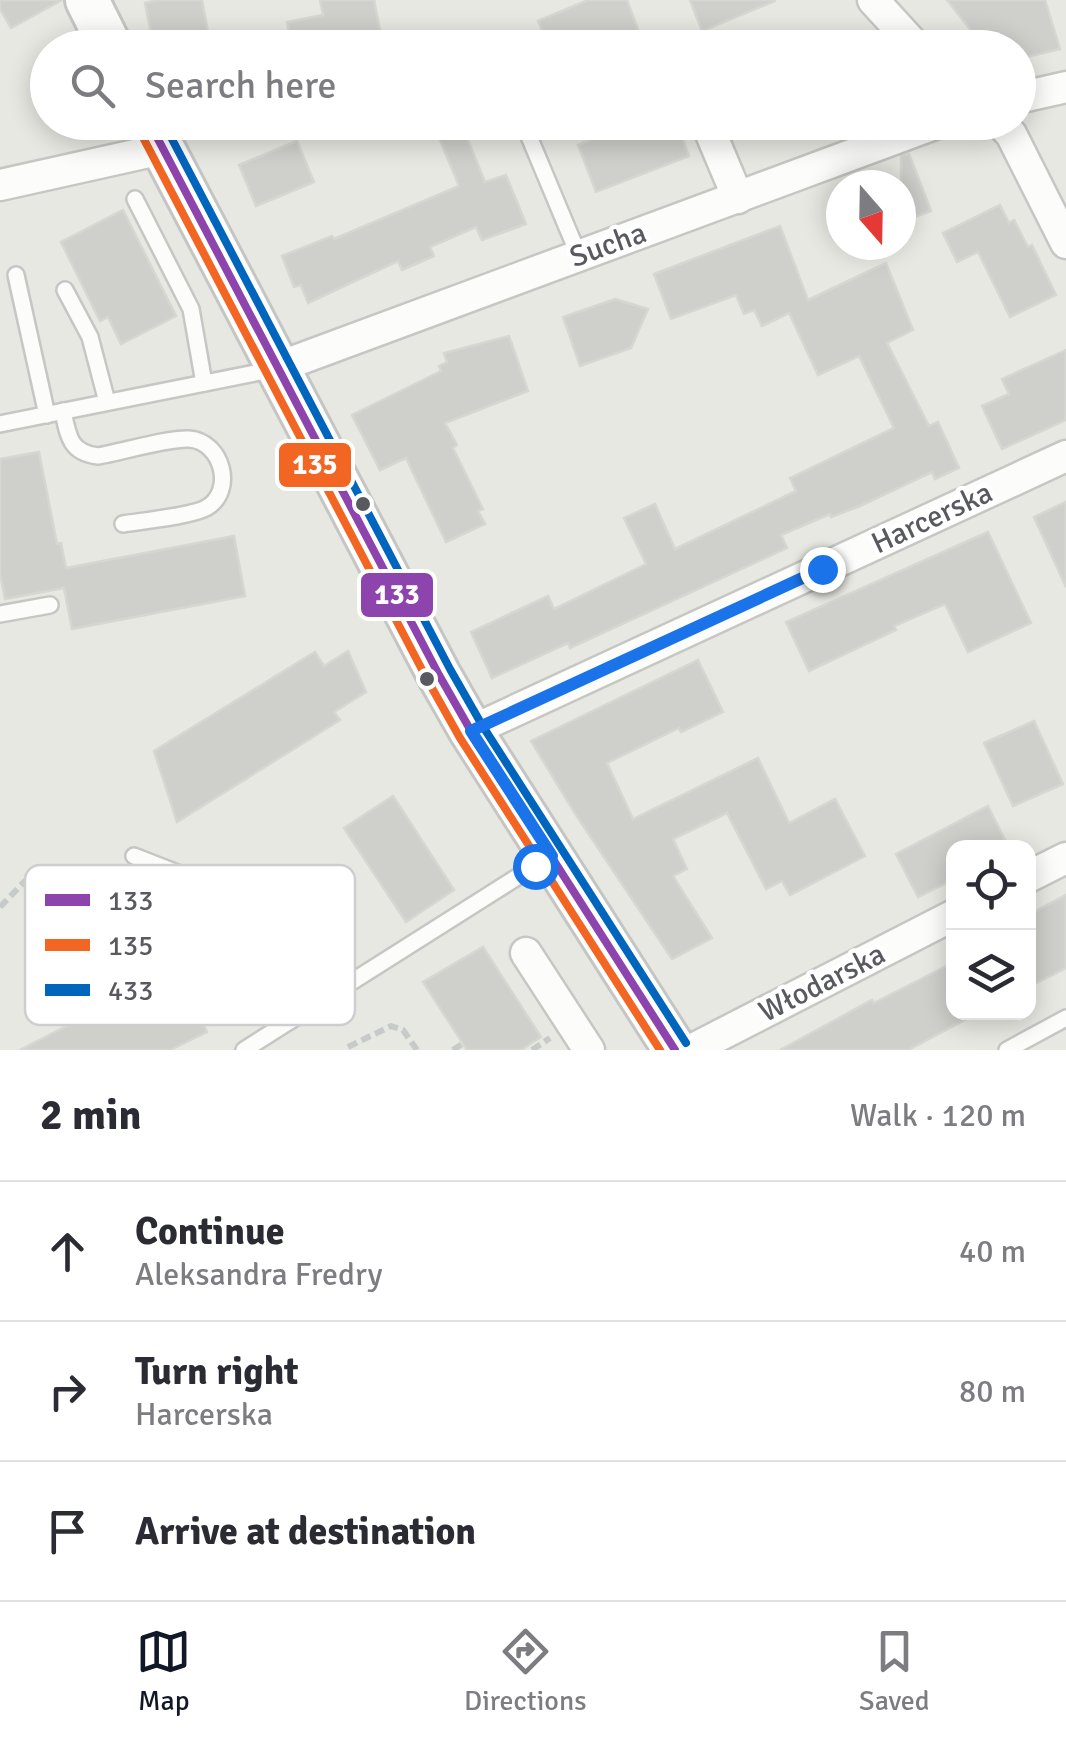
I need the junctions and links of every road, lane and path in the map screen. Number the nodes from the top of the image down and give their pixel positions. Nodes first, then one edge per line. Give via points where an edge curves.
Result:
1 (88, 0) edge
2 (872, 0) edge
3 (102, 30) edge
4 (900, 30) edge
5 (1066, 87) edge
6 (1036, 94) edge
7 (142, 140) edge
8 (157, 140) edge
9 (532, 140) edge
10 (714, 140) edge
11 (892, 140) edge
12 (1014, 140) edge
13 (0, 184) edge
14 (738, 198) junction
15 (136, 199) dead end
16 (1066, 243) edge
17 (580, 256) junction
18 (16, 275) dead end
19 (66, 290) dead end
20 (276, 368) junction
21 (204, 383) junction
22 (107, 402) junction
23 (55, 413) junction
24 (0, 424) edge
25 (1066, 456) edge
26 (122, 524) dead end
27 (50, 605) dead end
28 (0, 614) edge
29 (471, 731) junction
30 (134, 856) dead end
31 (552, 856) junction
32 (1066, 858) edge
33 (157, 865) edge
34 (1036, 873) edge
35 (25, 881) edge
36 (0, 907) edge
37 (946, 920) edge
38 (526, 952) dead end
39 (355, 980) edge
40 (1066, 1018) edge
41 (284, 1025) edge
42 (462, 1044) dead end
43 (348, 1046) dead end
44 (244, 1050) edge
45 (417, 1050) edge
46 (453, 1050) edge
47 (589, 1050) edge
48 (675, 1050) edge
49 (691, 1050) edge
50 (1006, 1050) edge

1 - 3 street
2 - 4 street
5 - 6 street
7 - 13 street
8 - 20 street
9 - 17 lane
10 - 14 street
11 - 14 street, Sucha
12 - 16 street
14 - 17 street, Sucha
15 - 21 lane via 191,309
17 - 20 street, Sucha
18 - 23 lane
19 - 22 lane via 90,337
20 - 21 lane
20 - 29 street
21 - 22 lane
22 - 23 lane
23 - 24 lane
23 - 26 lane via 84,454 191,439 212,449 222,484 205,509
25 - 29 street, Harcerska
27 - 28 lane
29 - 31 street
30 - 33 lane
31 - 39 lane
31 - 48 street
32 - 34 street
35 - 36 path
37 - 49 street, Włodarska
38 - 47 street
40 - 50 lane
41 - 44 lane
42 - 46 path
43 - 45 path via 391,1026 403,1030

